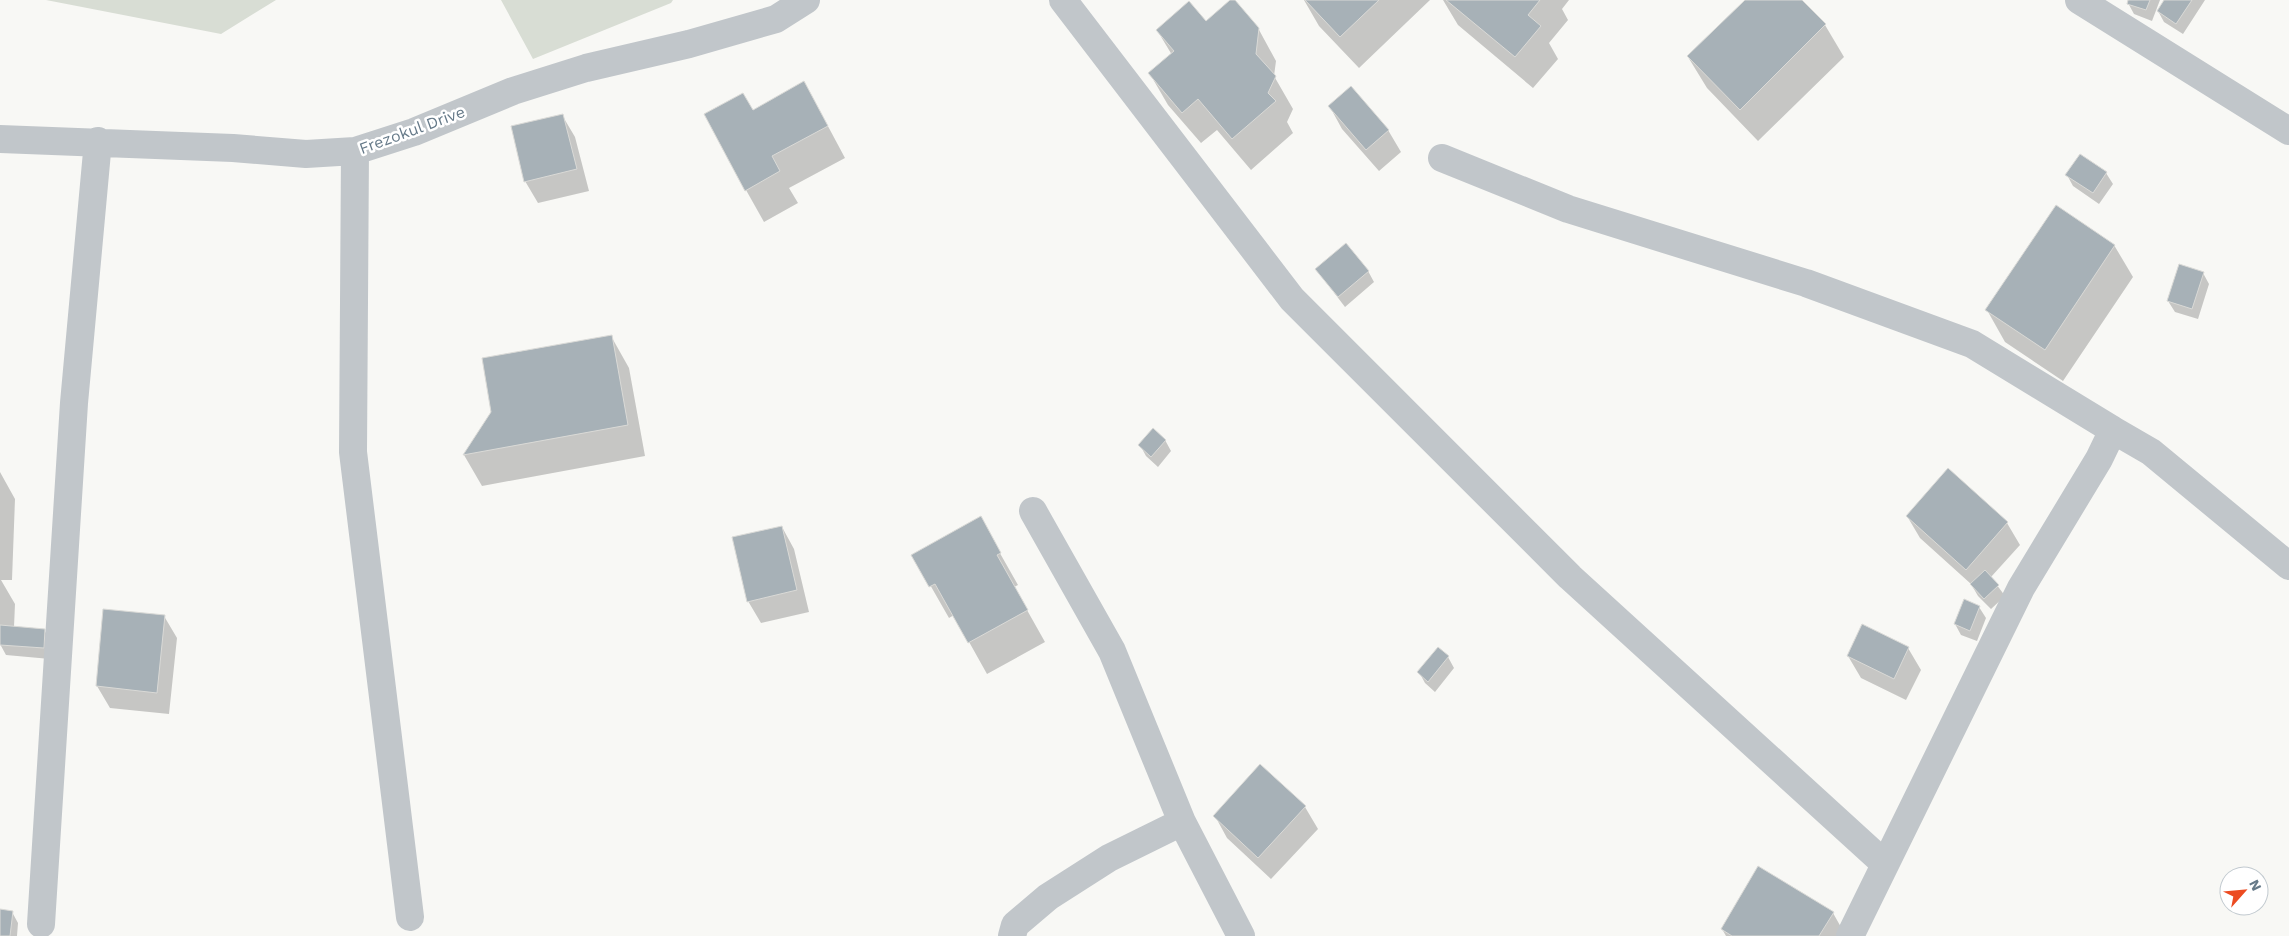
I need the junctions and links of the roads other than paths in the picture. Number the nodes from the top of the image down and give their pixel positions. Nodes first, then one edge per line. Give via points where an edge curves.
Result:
1 (806, 0) edge
2 (1063, 0) edge
3 (2079, 0) edge
4 (2289, 131) edge
5 (0, 139) edge
6 (98, 141) junction
7 (355, 151) junction
8 (1442, 158) dead end
9 (2113, 430) junction
10 (1033, 511) dead end
11 (2289, 566) edge
12 (1182, 822) junction
13 (1885, 864) junction
14 (410, 917) dead end
15 (41, 924) dead end
16 (1012, 936) edge
17 (1241, 936) edge
18 (1850, 936) edge

1 - 7 street, Frezokul Drive via 776,19 531,85 414,132
2 - 13 street via 1292,299 1570,577
3 - 4 street
5 - 6 street, Frezokul Drive
6 - 7 street, Frezokul Drive via 306,154
6 - 15 street via 74,403
7 - 14 street via 353,452
8 - 9 street via 1568,209 1806,283 1972,344
9 - 11 street via 2151,452
9 - 13 street via 2021,588
10 - 12 street via 1112,651
12 - 16 street via 1109,858 1048,897 1015,925
12 - 17 street
13 - 18 street

